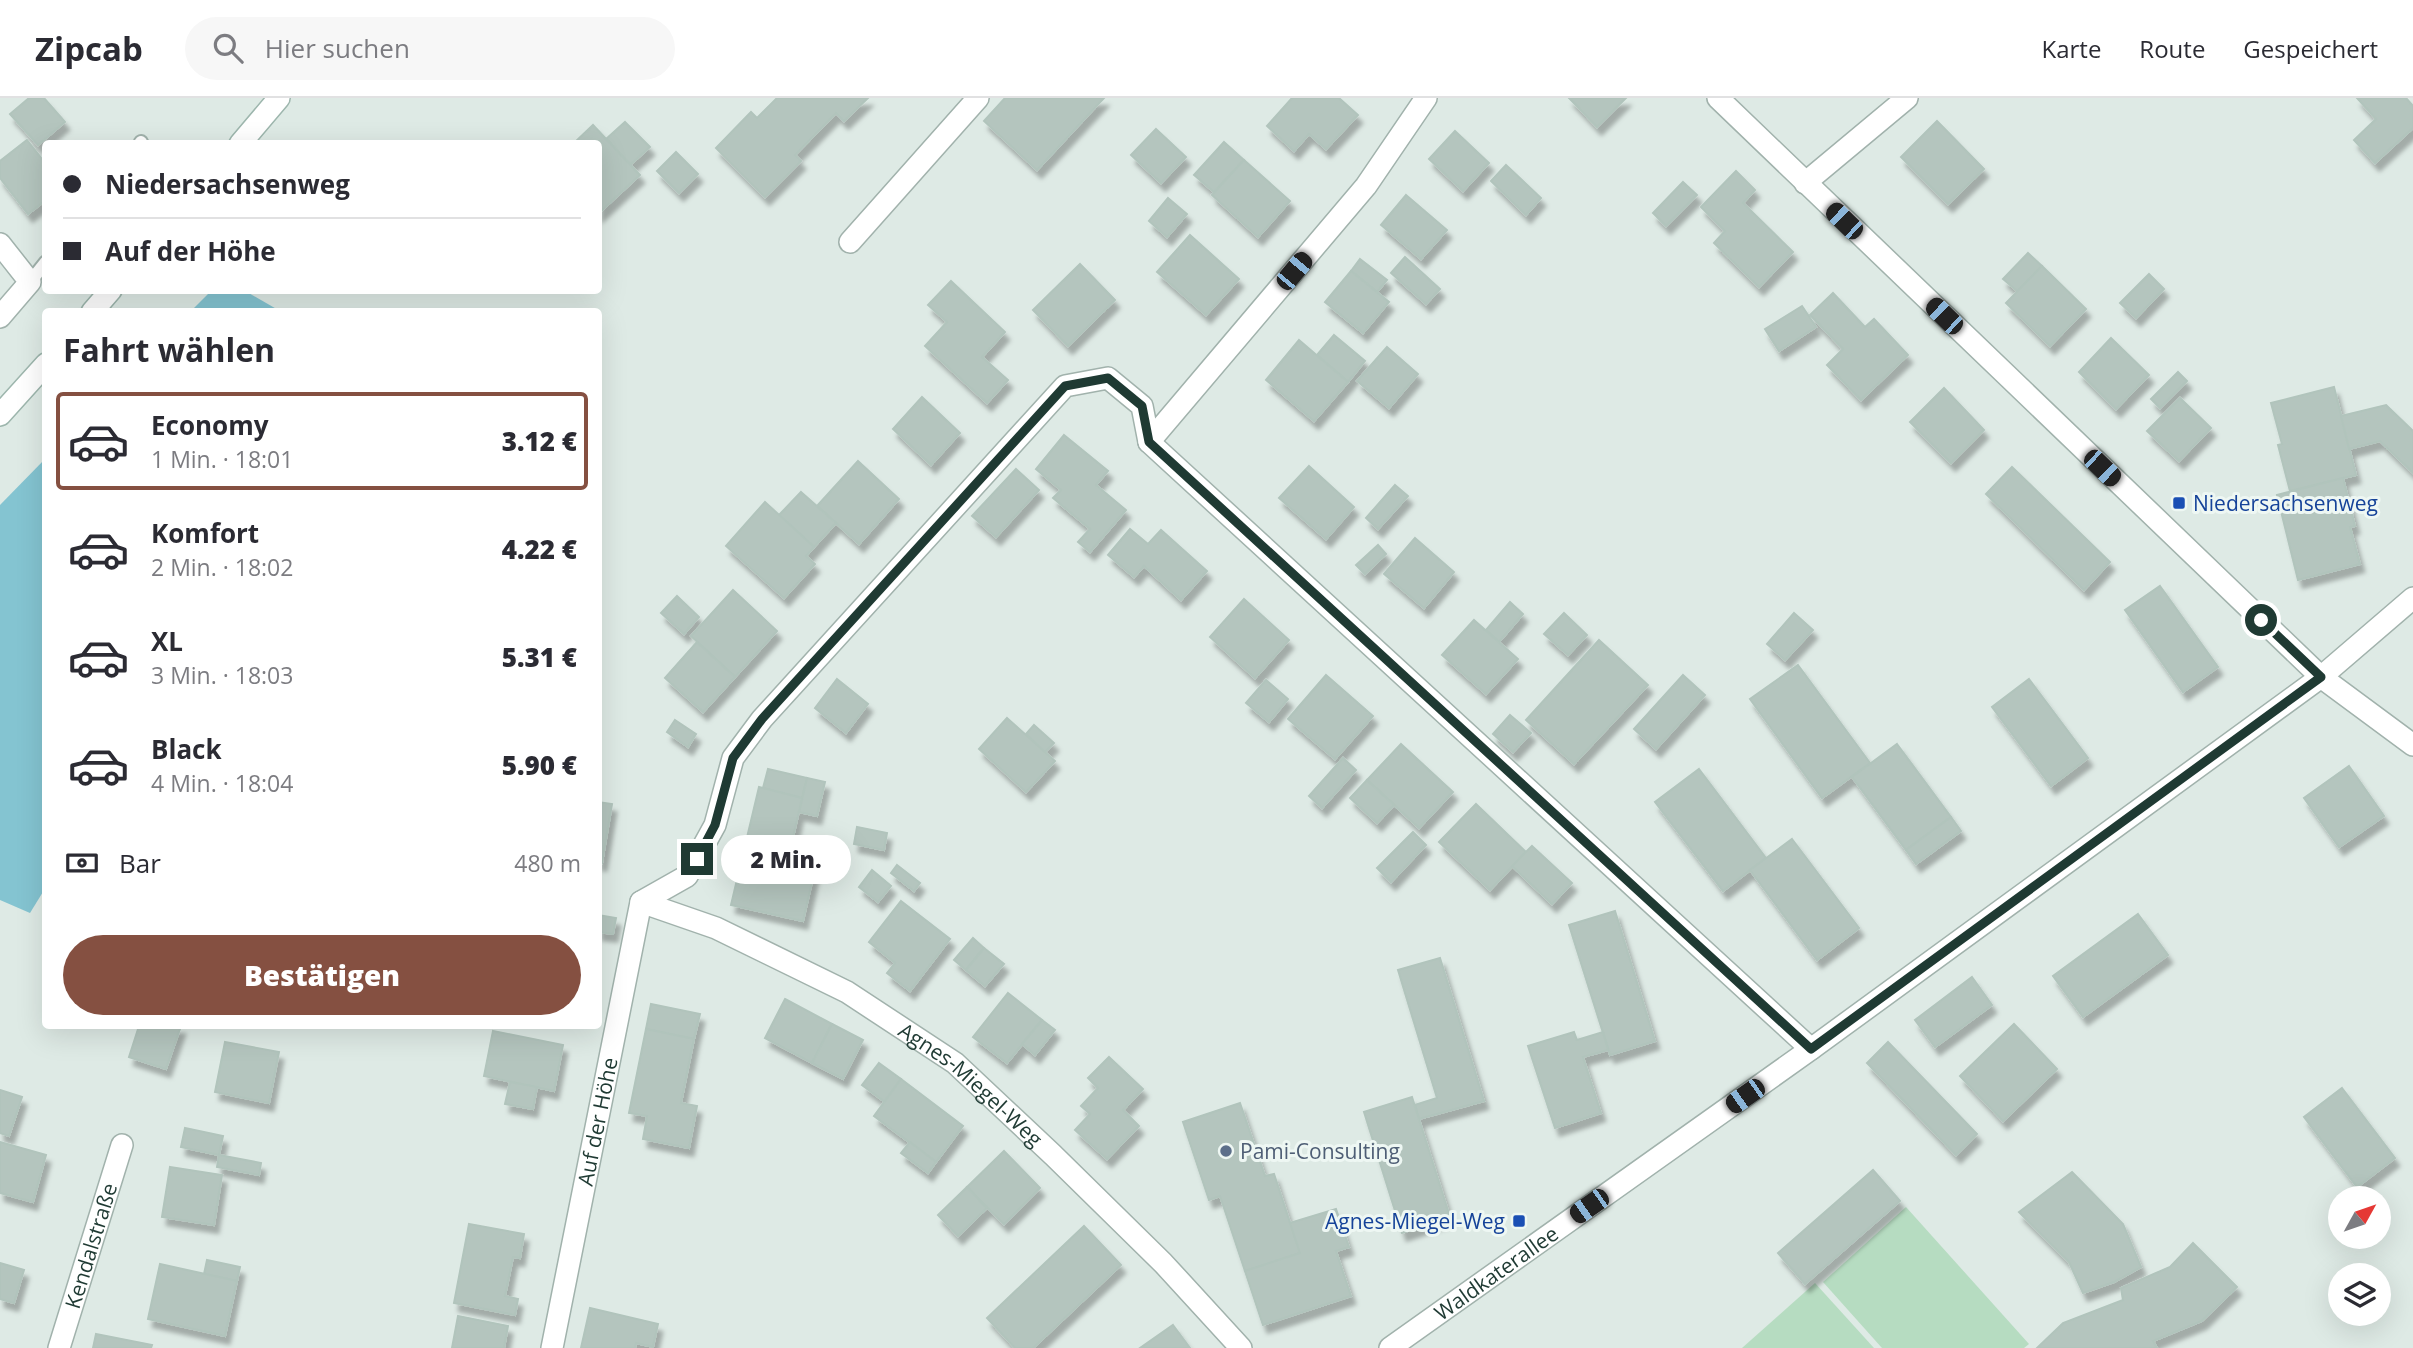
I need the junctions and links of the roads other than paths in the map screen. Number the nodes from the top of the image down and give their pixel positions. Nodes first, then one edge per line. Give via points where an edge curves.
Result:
1 (279, 98) edge
2 (978, 98) edge
3 (1426, 98) edge
4 (1718, 98) edge
5 (1907, 98) edge
6 (243, 140) edge
7 (1805, 183) junction
8 (850, 242) dead end
9 (0, 244) edge
10 (42, 267) edge
11 (30, 282) junction
12 (108, 294) edge
13 (95, 308) edge
14 (0, 317) edge
15 (42, 368) edge
16 (0, 415) edge
17 (1149, 442) junction
18 (2413, 598) edge
19 (2321, 677) junction
20 (2413, 745) edge
21 (641, 902) junction
22 (1811, 1049) junction
23 (122, 1145) dead end
24 (59, 1348) edge
25 (552, 1348) edge
26 (1241, 1348) edge
27 (1390, 1348) edge

1 - 6 street
2 - 8 street
3 - 17 street via 1366,186
4 - 7 street
5 - 7 street
7 - 19 street
9 - 11 street
10 - 11 lane
11 - 14 street
12 - 13 street
15 - 16 street
17 - 21 street via 1142,406 1108,378 1065,386 762,719 733,758 715,825 687,876
17 - 22 street
18 - 19 street, Waldkaterallee
19 - 20 street
19 - 22 street, Waldkaterallee
21 - 25 street, Auf der Höhe
21 - 26 street, Agnes-Miegel-Weg via 716,928 846,992 955,1063 1154,1254
22 - 27 street, Waldkaterallee
23 - 24 street, Kendalstraße

